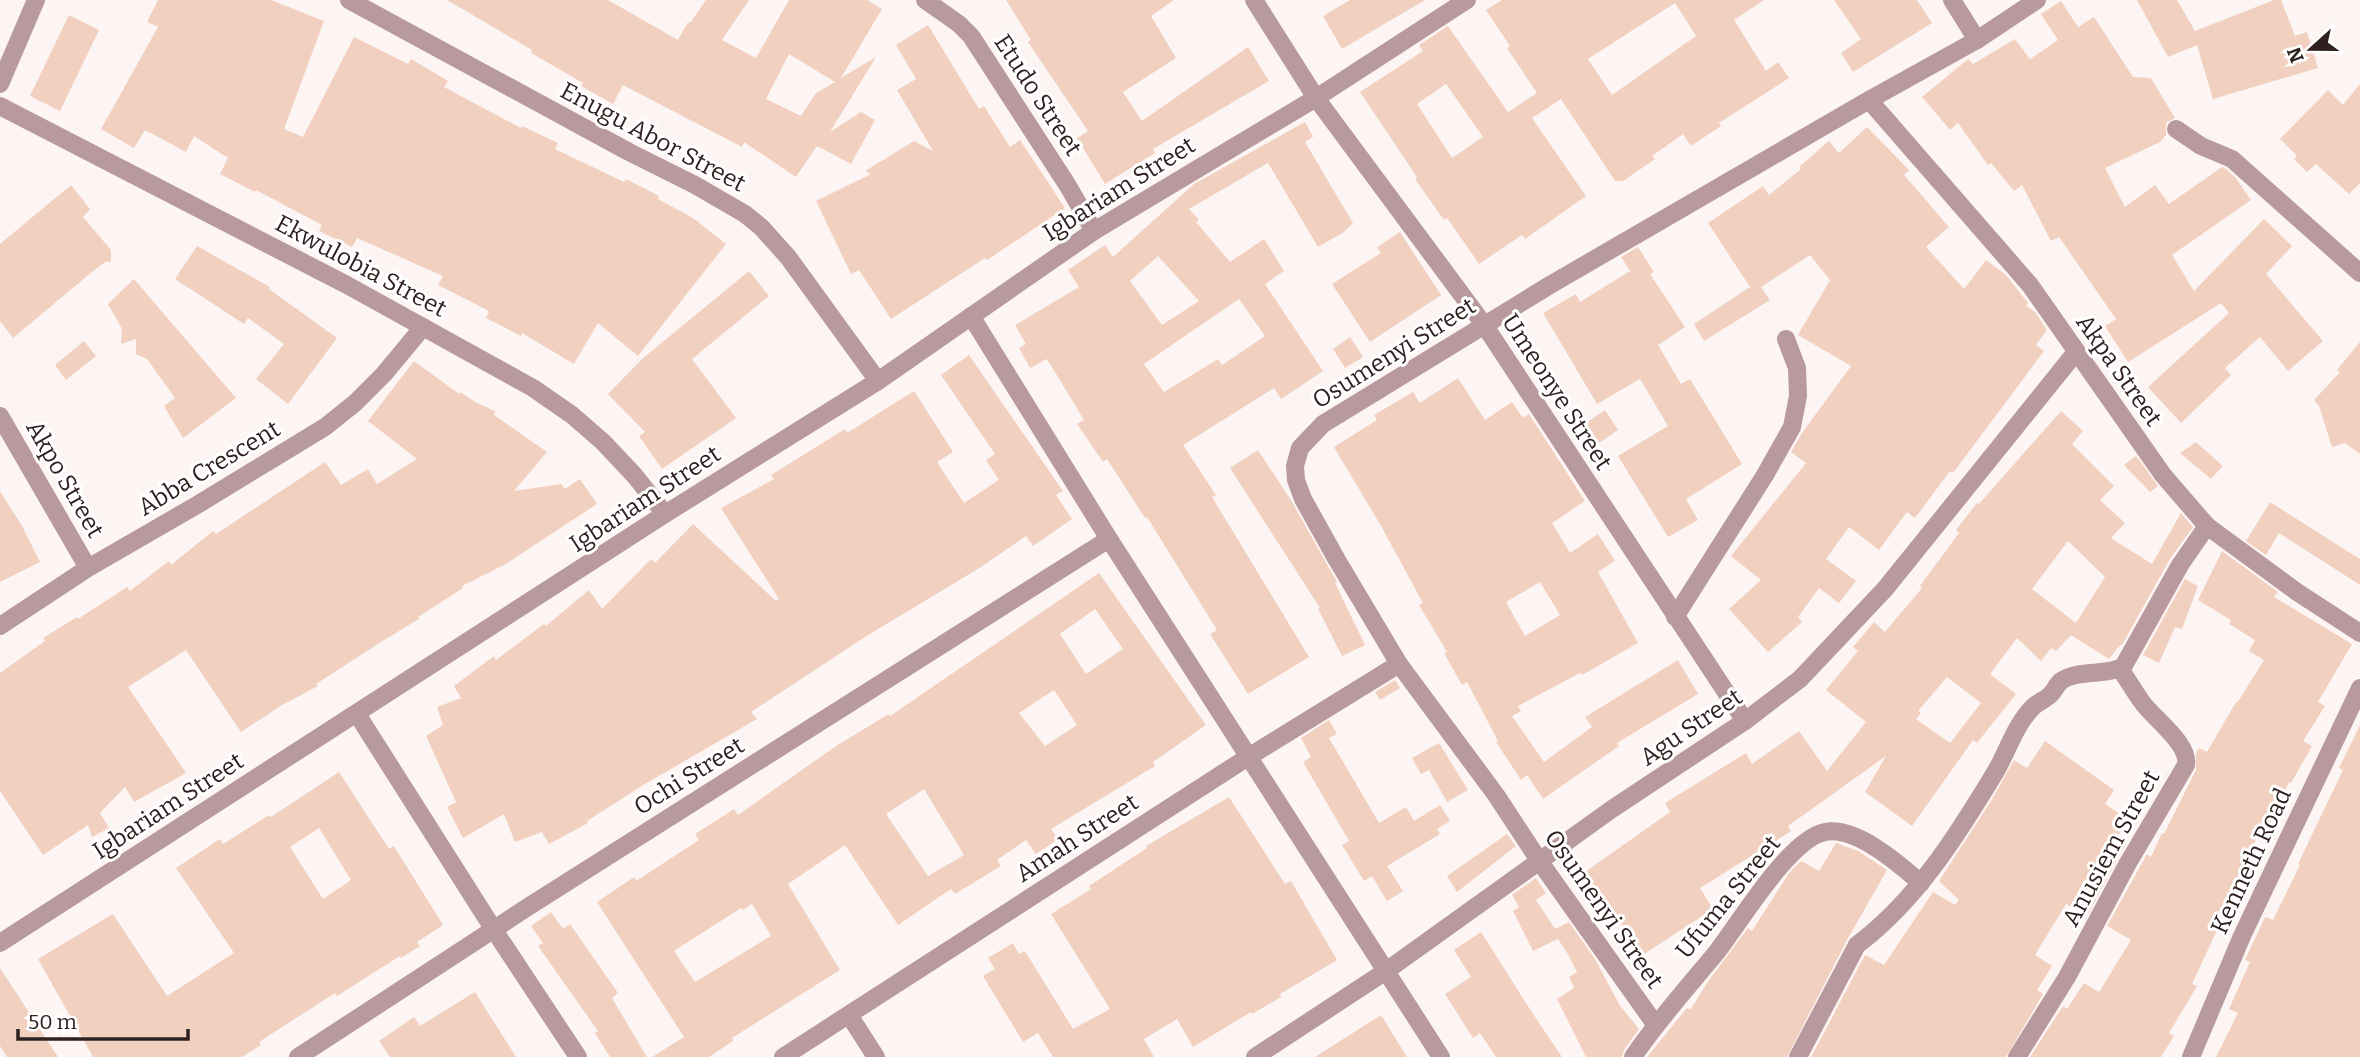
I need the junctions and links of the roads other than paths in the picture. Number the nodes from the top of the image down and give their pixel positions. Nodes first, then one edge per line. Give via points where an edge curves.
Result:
1 (36, 0) edge
2 (349, 0) edge
3 (925, 0) edge
4 (1254, 0) edge
5 (1467, 0) edge
6 (1952, 0) edge
7 (2037, 0) edge
8 (1976, 40) junction
9 (0, 84) edge
10 (1316, 97) junction
11 (1869, 100) junction
12 (0, 106) edge
13 (2176, 129) dead end
14 (1094, 231) junction
15 (2360, 273) edge
16 (971, 316) junction
17 (1485, 326) junction
18 (423, 327) junction
19 (1786, 339) dead end
20 (2076, 352) junction
21 (878, 382) junction
22 (0, 416) edge
23 (666, 514) junction
24 (2207, 526) junction
25 (1109, 539) junction
26 (88, 568) junction
27 (1675, 617) junction
28 (0, 626) edge
29 (2360, 633) edge
30 (1399, 664) junction
31 (2120, 669) junction
32 (2360, 688) edge
33 (357, 714) junction
34 (1745, 721) junction
35 (1249, 757) junction
36 (1540, 862) junction
37 (1921, 883) junction
38 (494, 930) junction
39 (0, 943) edge
40 (1386, 971) junction
41 (849, 1015) junction
42 (1656, 1024) junction
43 (298, 1057) edge
44 (578, 1057) edge
45 (783, 1057) edge
46 (876, 1057) edge
47 (1255, 1057) edge
48 (1441, 1057) edge
49 (1633, 1057) edge
50 (1798, 1057) edge
51 (2017, 1057) edge
52 (2191, 1057) edge

1 - 9 street
2 - 21 street, Enugu Abor Street via 744,214 788,257
3 - 14 street, Etudo Street via 971,36
4 - 10 street, Umeonye Street
5 - 10 street, Igbariam Street
6 - 8 street
7 - 8 street, Osumenyi Street
8 - 11 street, Osumenyi Street
10 - 14 street, Igbariam Street
10 - 17 street, Umeonye Street
11 - 17 street, Osumenyi Street
11 - 20 street, Akpa Street via 2030,285
12 - 18 street, Ekwulobia Street
13 - 15 street via 2232,159
14 - 16 street, Igbariam Street
16 - 21 street, Igbariam Street
16 - 25 street
17 - 27 street, Umeonye Street
17 - 30 street, Osumenyi Street via 1322,424 1297,457 1296,480 1304,499
18 - 23 street, Ekwulobia Street via 572,415 603,442
18 - 26 street, Abba Crescent via 384,374 325,427
19 - 27 street via 1797,368 1792,427
20 - 24 street, Akpa Street via 2163,475
20 - 34 street, Agu Street via 1885,589 1800,679
21 - 23 street, Igbariam Street
22 - 26 street, Akpo Street
23 - 33 street, Igbariam Street
24 - 29 street, Akpa Street
24 - 31 street
25 - 35 street
25 - 38 street, Ochi Street
26 - 28 street, Abba Crescent
27 - 34 street, Umeonye Street
30 - 35 street, Amah Street
30 - 36 street, Osumenyi Street
31 - 37 street via 2060,682 2033,707 1961,827
31 - 51 street, Anusiem Street via 2181,746 2186,765
32 - 52 street, Kenneth Road via 2242,936
33 - 38 street
33 - 39 street, Igbariam Street
34 - 36 street, Agu Street
35 - 40 street
35 - 41 street, Amah Street
36 - 40 street, Agu Street
36 - 42 street, Osumenyi Street
37 - 42 street, Ufuma Street via 1898,863 1843,832 1812,837 1781,866
37 - 50 street via 1857,945
38 - 43 street, Ochi Street
38 - 44 street
40 - 47 street, Agu Street
40 - 48 street
41 - 45 street, Amah Street
41 - 46 street
42 - 49 street, Ufuma Street

